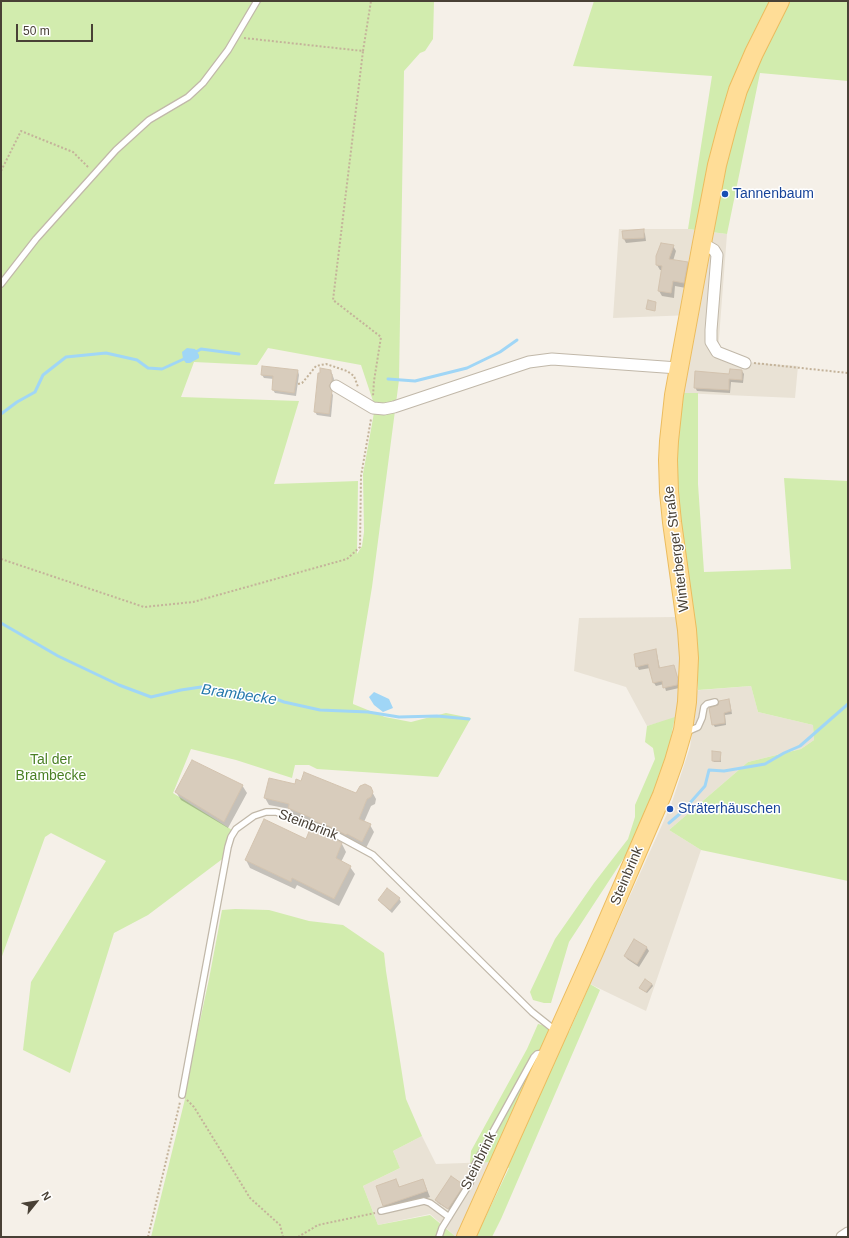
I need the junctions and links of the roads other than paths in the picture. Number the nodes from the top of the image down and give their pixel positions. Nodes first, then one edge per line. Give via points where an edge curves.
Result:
1 (257, 1) edge
2 (780, 1) edge
3 (702, 244) junction
4 (1, 284) edge
5 (745, 362) road end
6 (678, 368) junction
7 (336, 386) dead end
8 (715, 702) dead end
9 (682, 730) junction
10 (674, 761) joint
11 (558, 1033) junction
12 (549, 1053) junction
13 (182, 1094) road end
14 (381, 1211) road end
15 (449, 1217) junction
16 (848, 1233) edge
17 (439, 1237) edge
18 (466, 1237) edge
19 (842, 1237) edge

1 - 4 lane via 236,38 195,92 149,120 116,150 36,239
2 - 3 main road, Winterberger Straße via 738,90 719,157
3 - 5 street via 714,250 717,255 711,342 717,352
3 - 6 main road, Winterberger Straße
6 - 7 street via 552,359 530,362 384,409 373,408
6 - 9 main road, Winterberger Straße via 668,460 672,522 687,630 689,678
8 - 9 lane via 704,707 698,727
9 - 10 main road, Winterberger Straße
10 - 11 main road, Steinbrink via 662,795
11 - 12 main road, Steinbrink
11 - 13 lane, Steinbrink via 532,1012 373,855 327,830 276,812 266,812 254,816 236,829 228,847
12 - 15 lane, Steinbrink via 537,1054 534,1057 474,1166 470,1183
12 - 18 main road, Steinbrink
14 - 15 lane via 424,1201
15 - 17 lane, Steinbrink
16 - 19 street

